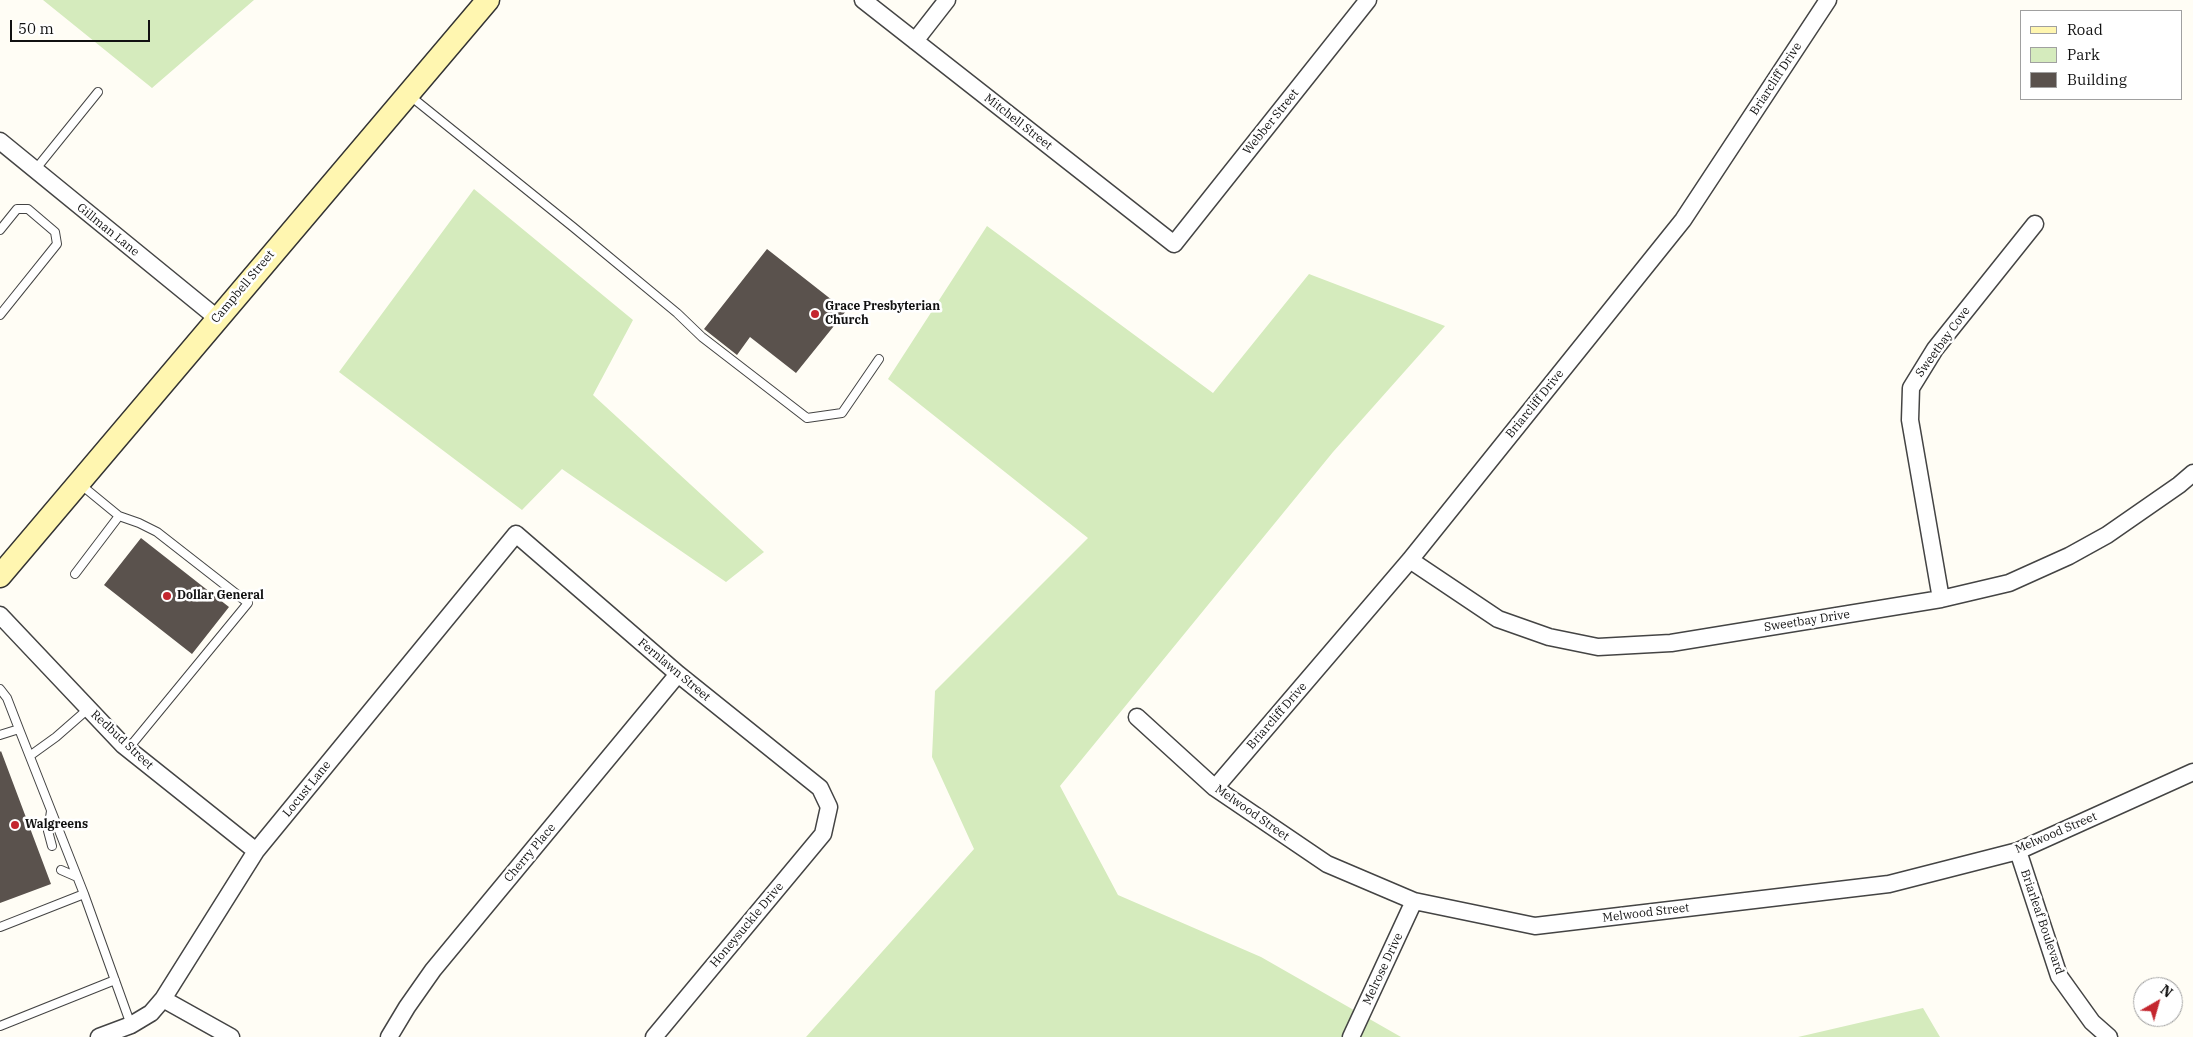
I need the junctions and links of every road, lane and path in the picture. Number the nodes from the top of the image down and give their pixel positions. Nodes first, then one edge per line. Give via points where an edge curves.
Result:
1 (488, 0) edge
2 (863, 0) edge
3 (947, 0) edge
4 (1368, 0) edge
5 (1828, 0) edge
6 (915, 41) junction
7 (98, 92) dead end
8 (408, 94) junction
9 (0, 142) edge
10 (35, 170) junction
11 (2035, 224) dead end
12 (0, 230) edge
13 (1174, 244) joint
14 (0, 315) edge
15 (217, 318) junction
16 (878, 359) dead end
17 (2193, 473) edge
18 (79, 482) junction
19 (119, 516) junction
20 (516, 534) joint
21 (1410, 560) junction
22 (76, 574) dead end
23 (0, 576) edge
24 (1941, 599) junction
25 (0, 614) edge
26 (678, 674) junction
27 (0, 688) edge
28 (88, 709) junction
29 (1137, 717) dead end
30 (20, 729) junction
31 (0, 736) edge
32 (128, 749) junction
33 (31, 755) junction
34 (2193, 772) edge
35 (1215, 788) junction
36 (829, 807) joint
37 (52, 809) junction
38 (52, 846) dead end
39 (256, 851) junction
40 (2018, 851) junction
41 (61, 870) dead end
42 (78, 877) junction
43 (84, 894) junction
44 (1414, 901) junction
45 (0, 927) edge
46 (115, 980) junction
47 (163, 999) junction
48 (131, 1025) junction
49 (0, 1026) edge
50 (100, 1037) edge
51 (231, 1037) edge
52 (389, 1037) edge
53 (654, 1037) edge
54 (1352, 1037) edge
55 (2109, 1037) edge

1 - 8 main road, Campbell Street
2 - 6 street, Mitchell Street
3 - 6 street
4 - 13 street, Webber Street
5 - 21 street, Briarcliff Drive via 1683,220
6 - 13 street, Mitchell Street
7 - 10 lane
8 - 15 main road, Campbell Street
8 - 16 lane via 677,313 702,337 807,418 842,413
9 - 10 street, Gillman Lane
10 - 15 street, Gillman Lane
11 - 24 street, Sweetbay Cove via 1935,349 1911,388 1910,420
12 - 14 lane via 17,209 28,209 55,232 57,244
15 - 18 main road, Campbell Street
17 - 24 street, Sweetbay Drive via 2107,535 2069,556 2009,583
18 - 19 lane
18 - 23 main road, Campbell Street
19 - 22 lane
19 - 32 lane via 157,532 248,603
20 - 26 street, Fernlawn Street
20 - 39 street, Locust Lane
21 - 24 street, Sweetbay Drive via 1498,619 1549,637 1598,647 1671,643
21 - 35 street, Briarcliff Drive
25 - 28 street, Redbud Street
26 - 36 street, Fernlawn Street via 820,788
26 - 52 street, Cherry Place via 433,970
27 - 30 lane
28 - 32 street, Redbud Street
28 - 33 lane
29 - 35 street, Melwood Street
30 - 31 lane
30 - 33 lane
32 - 39 street, Redbud Street
33 - 37 lane
34 - 40 street, Melwood Street
35 - 44 street, Melwood Street via 1327,864
36 - 53 street, Honeysuckle Drive via 824,834
37 - 38 lane via 48,831
37 - 42 lane
39 - 47 street, Locust Lane
40 - 44 street, Melwood Street via 1888,884 1535,926
40 - 55 street, Briarleaf Boulevard via 2059,976 2092,1022
41 - 42 lane
42 - 43 lane
43 - 45 lane
43 - 46 lane
44 - 54 street, Melrose Drive
46 - 48 lane
46 - 49 lane
47 - 48 street, Locust Lane via 152,1013
47 - 51 street
48 - 50 street, Locust Lane

